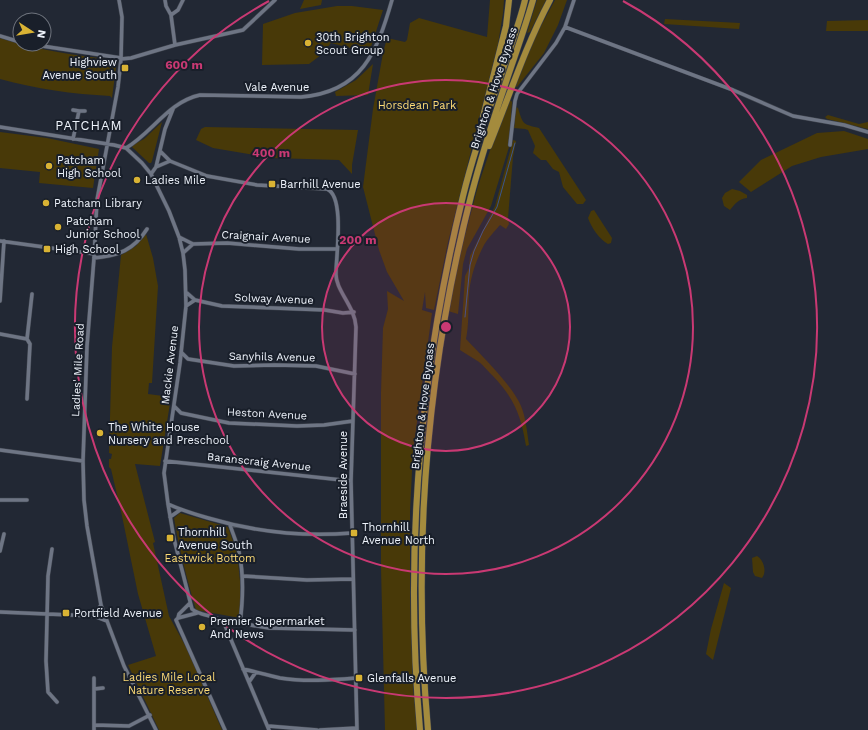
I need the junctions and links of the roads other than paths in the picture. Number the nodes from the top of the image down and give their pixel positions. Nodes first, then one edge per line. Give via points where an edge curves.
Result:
1 (120, 0) edge
2 (165, 0) edge
3 (183, 0) edge
4 (275, 0) edge
5 (392, 0) edge
6 (509, 0) edge
7 (525, 0) edge
8 (533, 0) edge
9 (550, 0) edge
10 (574, 0) edge
11 (171, 15) junction
12 (565, 27) junction
13 (0, 36) edge
14 (12, 40) edge
15 (175, 45) junction
16 (52, 48) edge
17 (121, 59) junction
18 (173, 108) junction
19 (73, 110) dead end
20 (80, 111) junction
21 (85, 111) dead end
22 (0, 127) edge
23 (868, 132) edge
24 (73, 139) junction
25 (107, 144) junction
26 (510, 145) dead end
27 (126, 148) junction
28 (477, 148) junction
29 (160, 150) junction
30 (170, 161) junction
31 (156, 167) junction
32 (478, 171) junction
33 (151, 174) junction
34 (144, 230) dead end
35 (179, 237) junction
36 (2, 241) edge
37 (193, 244) junction
38 (337, 249) junction
39 (183, 253) junction
40 (94, 256) junction
41 (186, 293) junction
42 (32, 294) dead end
43 (195, 300) junction
44 (0, 301) edge
45 (186, 306) junction
46 (354, 312) junction
47 (0, 334) edge
48 (27, 339) junction
49 (181, 352) junction
50 (188, 359) junction
51 (180, 363) junction
52 (355, 374) junction
53 (27, 399) dead end
54 (174, 406) junction
55 (181, 413) junction
56 (172, 416) junction
57 (353, 421) junction
58 (0, 450) edge
59 (83, 461) junction
60 (165, 461) junction
61 (351, 481) junction
62 (0, 500) edge
63 (26, 500) dead end
64 (168, 504) junction
65 (180, 510) junction
66 (170, 517) junction
67 (230, 525) junction
68 (352, 533) junction
69 (4, 534) dead end
70 (52, 549) dead end
71 (0, 551) edge
72 (242, 576) junction
73 (353, 579) junction
74 (190, 603) junction
75 (102, 606) junction
76 (0, 612) edge
77 (197, 613) junction
78 (47, 614) junction
79 (94, 616) junction
80 (178, 618) junction
81 (107, 621) junction
82 (224, 623) junction
83 (240, 623) junction
84 (355, 630) junction
85 (244, 669) junction
86 (256, 672) junction
87 (94, 678) dead end
88 (356, 678) junction
89 (249, 682) junction
90 (103, 688) dead end
91 (94, 689) junction
92 (57, 702) dead end
93 (150, 715) junction
94 (94, 728) edge
95 (130, 728) edge
96 (269, 728) edge
97 (278, 729) edge
98 (357, 729) edge
99 (156, 730) edge
100 (224, 730) edge
101 (317, 730) edge
102 (320, 730) edge
103 (420, 730) edge
104 (428, 730) edge

1 - 17 street, Ladies' Mile Road
2 - 11 street
3 - 11 street via 178,10
4 - 15 street via 243,30
5 - 18 street, Vale Avenue via 380,37 364,68 338,87 318,96 301,97 200,95 191,97
6 - 28 highway via 506,26
7 - 28 highway, Brighton & Hove Bypass
8 - 32 highway, Brighton & Hove Bypass
9 - 32 highway via 521,61
10 - 12 street
11 - 15 street
12 - 23 street via 732,90 793,116
12 - 26 street via 556,43 517,94
13 - 14 street
15 - 17 street
16 - 17 street
17 - 25 street, Ladies' Mile Road
18 - 27 street, Vale Avenue
18 - 29 street
19 - 20 street
20 - 21 street
20 - 24 street
22 - 24 street
24 - 25 street
25 - 27 street
25 - 40 street, Ladies' Mile Road via 97,200
27 - 33 street, Mackie Avenue
28 - 103 highway, Brighton & Hove Bypass via 444,281 422,428 416,496 414,565
29 - 30 street
29 - 31 street
30 - 31 street
30 - 38 street via 207,176 257,185 330,190 337,208
31 - 33 street
32 - 104 highway, Brighton & Hove Bypass via 450,283 429,428 421,564 422,639
33 - 35 street, Mackie Avenue
34 - 40 street via 125,251 114,256
35 - 37 street, Craignair Avenue
35 - 39 street, Mackie Avenue
36 - 40 street
36 - 44 street
37 - 38 street, Craignair Avenue via 227,243 299,249
37 - 39 street
38 - 46 street, Braeside Avenue via 336,279
39 - 41 street, Mackie Avenue
40 - 59 street, Ladies' Mile Road via 87,346
41 - 43 street, Solway Avenue
41 - 45 street, Mackie Avenue
42 - 48 street
43 - 45 street
43 - 46 street, Solway Avenue via 240,308
45 - 49 street, Mackie Avenue
46 - 52 street, Braeside Avenue
47 - 48 street
48 - 53 street via 30,344
49 - 50 street
49 - 51 street, Mackie Avenue
50 - 51 street
50 - 52 street, Sanyhils Avenue via 234,366 316,366
51 - 54 street, Mackie Avenue
52 - 57 street, Braeside Avenue
54 - 55 street
54 - 56 street, Mackie Avenue
55 - 56 street, Heston Avenue
55 - 57 street, Heston Avenue via 229,422 267,425 324,425
56 - 60 street, Mackie Avenue
57 - 61 street, Braeside Avenue
58 - 59 street
59 - 75 street, Ladies' Mile Road via 87,526
60 - 61 street, Baranscraig Avenue
60 - 64 street, Mackie Avenue
61 - 68 street, Braeside Avenue
62 - 63 street
64 - 65 street
64 - 66 street, Mackie Avenue
65 - 66 street
65 - 67 street
66 - 74 street, Mackie Avenue
67 - 68 street via 287,534
67 - 72 street via 239,551
68 - 73 street, Braeside Avenue
69 - 71 street
70 - 78 street
72 - 73 street via 306,580
72 - 83 street via 243,605
73 - 84 street, Braeside Avenue
74 - 77 street, Mackie Avenue
74 - 80 street
75 - 79 street
75 - 81 street, Ladies' Mile Road
76 - 78 street
77 - 80 street
77 - 82 street via 217,618
78 - 79 street
78 - 92 street via 48,692
79 - 81 street
80 - 100 street via 176,620
81 - 93 street, Ladies' Mile Road via 124,666
82 - 83 street
82 - 85 street
83 - 84 street via 269,628
84 - 88 street, Braeside Avenue
85 - 86 street
85 - 89 street
86 - 88 street via 301,680
86 - 89 street
87 - 91 street
88 - 98 street, Braeside Avenue
89 - 96 street
90 - 91 street
91 - 94 street
93 - 95 street
93 - 99 street, Ladies' Mile Road
94 - 95 street
96 - 97 street
97 - 101 street
98 - 102 street

